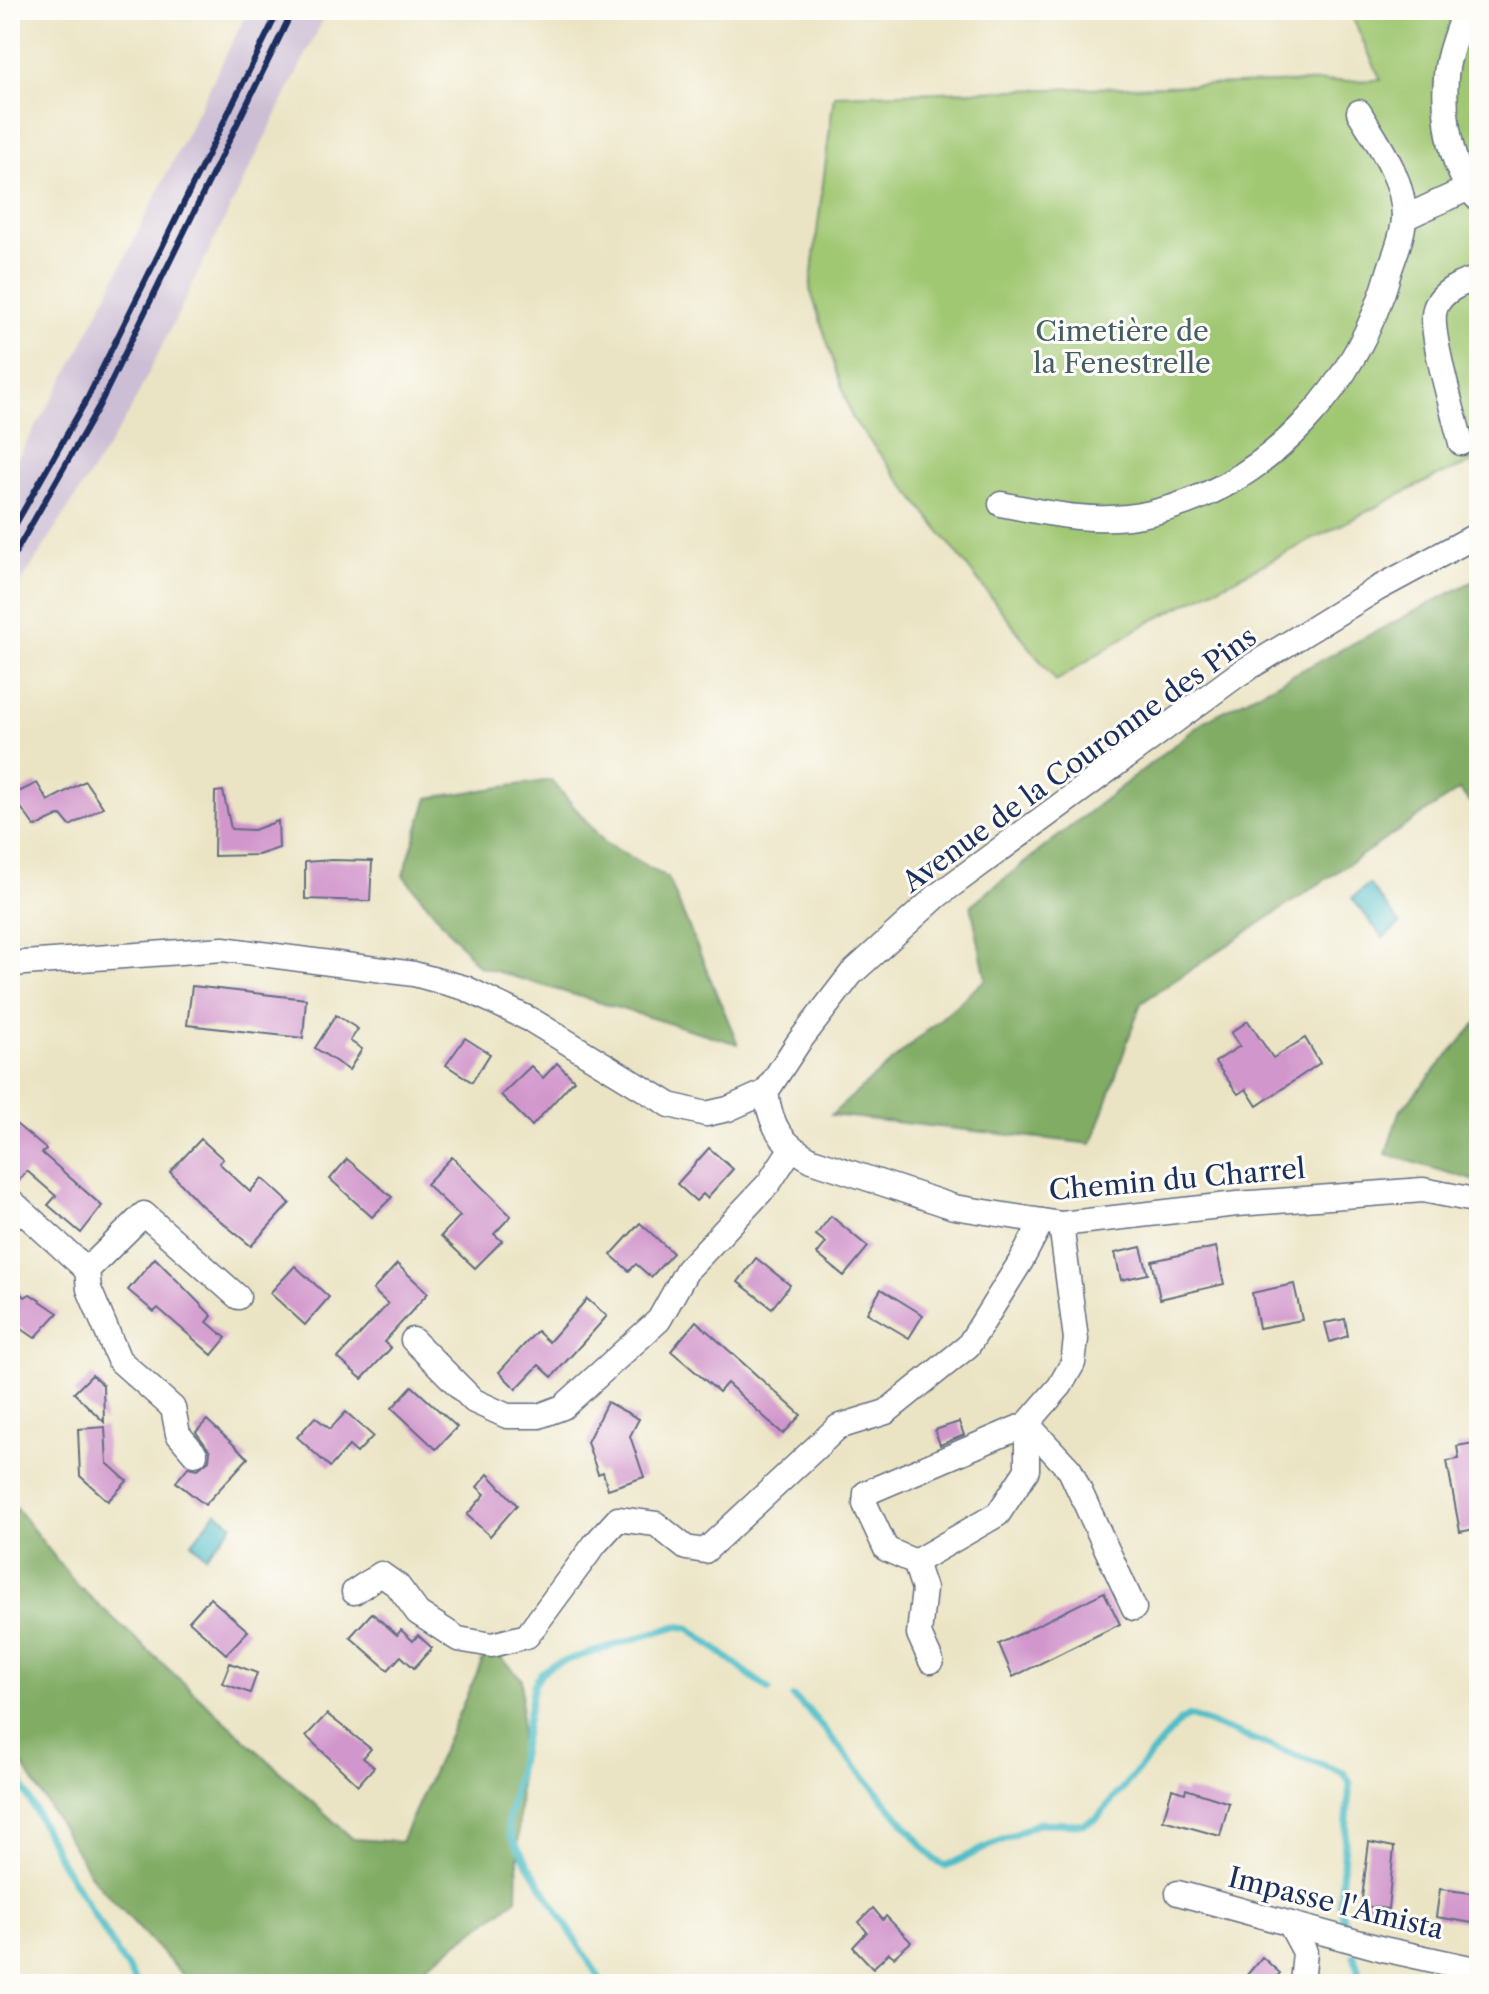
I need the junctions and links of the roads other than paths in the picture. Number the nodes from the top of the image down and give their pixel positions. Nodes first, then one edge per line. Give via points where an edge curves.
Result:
1 (1464, 10) edge
2 (1359, 112) dead end
3 (1473, 195) edge
4 (1404, 218) junction
5 (1479, 279) edge
6 (1461, 443) dead end
7 (1001, 504) dead end
8 (1479, 534) edge
9 (10, 964) edge
10 (766, 1092) junction
11 (791, 1149) junction
12 (10, 1200) edge
13 (1479, 1201) edge
14 (1052, 1222) junction
15 (87, 1270) junction
16 (238, 1297) dead end
17 (413, 1340) dead end
18 (1027, 1424) junction
19 (195, 1454) dead end
20 (915, 1562) junction
21 (354, 1592) dead end
22 (1134, 1608) dead end
23 (931, 1661) dead end
24 (1178, 1893) dead end
25 (1290, 1924) junction
26 (1479, 1970) edge
27 (1302, 1984) edge

1 - 3 street via 1446,74 1446,111 1452,146
2 - 4 street via 1398,185
3 - 4 street
4 - 7 street via 1378,309 1350,366 1307,424 1278,451 1202,495 1149,514 1089,519
5 - 6 street via 1450,290 1435,309 1435,334
8 - 10 street, Avenue de la Couronne des Pins via 1237,675 937,896 851,974
9 - 10 street via 223,949 414,974 465,988 531,1020 670,1105 706,1114
10 - 11 street via 774,1130
11 - 14 street, Chemin du Charrel via 954,1207
11 - 17 street via 769,1183 687,1270 659,1320 563,1407 539,1416 507,1416 474,1401
12 - 15 street
13 - 14 street, Chemin du Charrel via 1423,1190
14 - 18 street via 1076,1339 1073,1363 1060,1386
14 - 21 street via 968,1346 886,1412 838,1427 705,1551 686,1548 656,1524 618,1519 527,1636 492,1645 458,1639 418,1613 398,1586 381,1574
15 - 16 street via 144,1214
15 - 19 street via 89,1289 119,1360 173,1408 178,1434
18 - 20 street via 1027,1470 998,1514
18 - 20 street via 866,1493 865,1504 886,1549
18 - 22 street via 1070,1470
20 - 23 street via 924,1589 919,1634
24 - 25 street, Impasse l'Amista
25 - 26 street, Impasse l'Amista
25 - 27 street via 1305,1952

